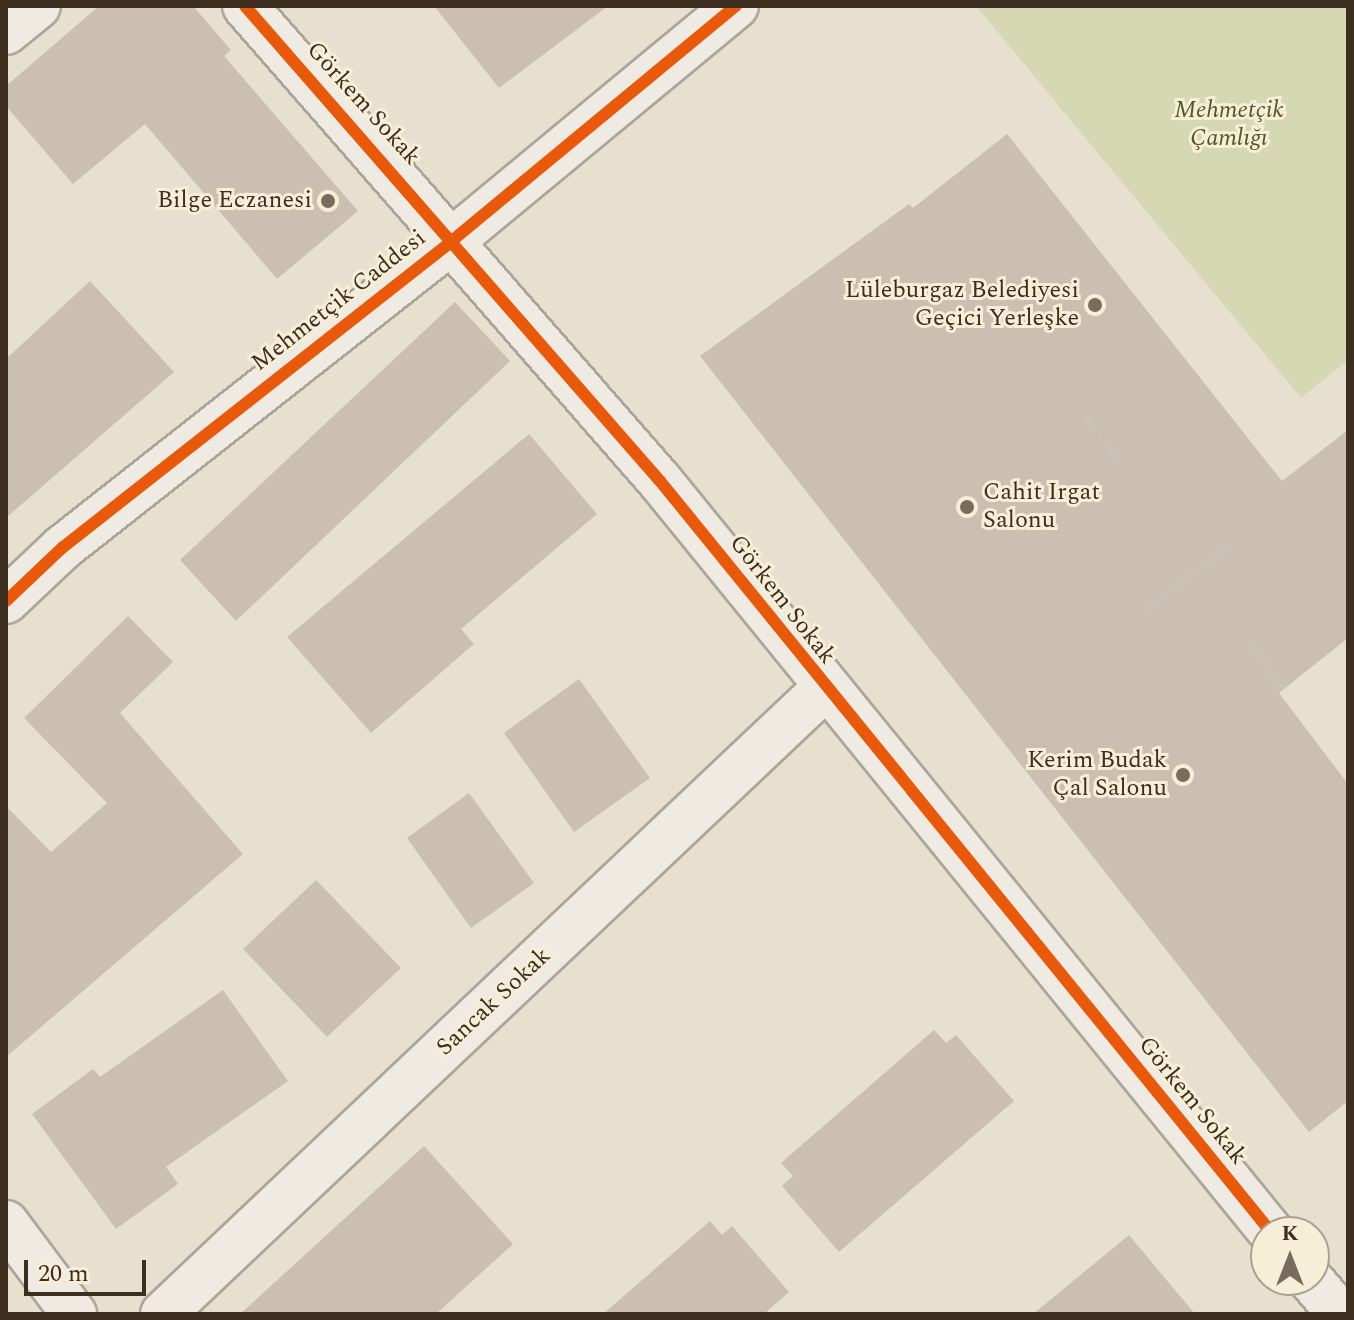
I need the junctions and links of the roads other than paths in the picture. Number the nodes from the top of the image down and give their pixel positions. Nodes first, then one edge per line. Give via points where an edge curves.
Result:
1 (38, 6) edge
2 (245, 6) edge
3 (736, 6) edge
4 (6, 32) edge
5 (454, 239) junction
6 (6, 601) edge
7 (824, 689) junction
8 (1258, 1216) edge
9 (6, 1223) edge
10 (1325, 1296) edge
11 (74, 1314) edge
12 (163, 1314) edge
13 (1340, 1314) edge

1 - 4 street
2 - 5 street, Görkem Sokak
3 - 5 street, Mehmetçik Caddesi
5 - 6 street, Mehmetçik Caddesi via 62,548
5 - 7 street, Görkem Sokak via 660,481
7 - 8 street, Görkem Sokak
7 - 12 street, Sancak Sokak
9 - 11 street
10 - 13 street

